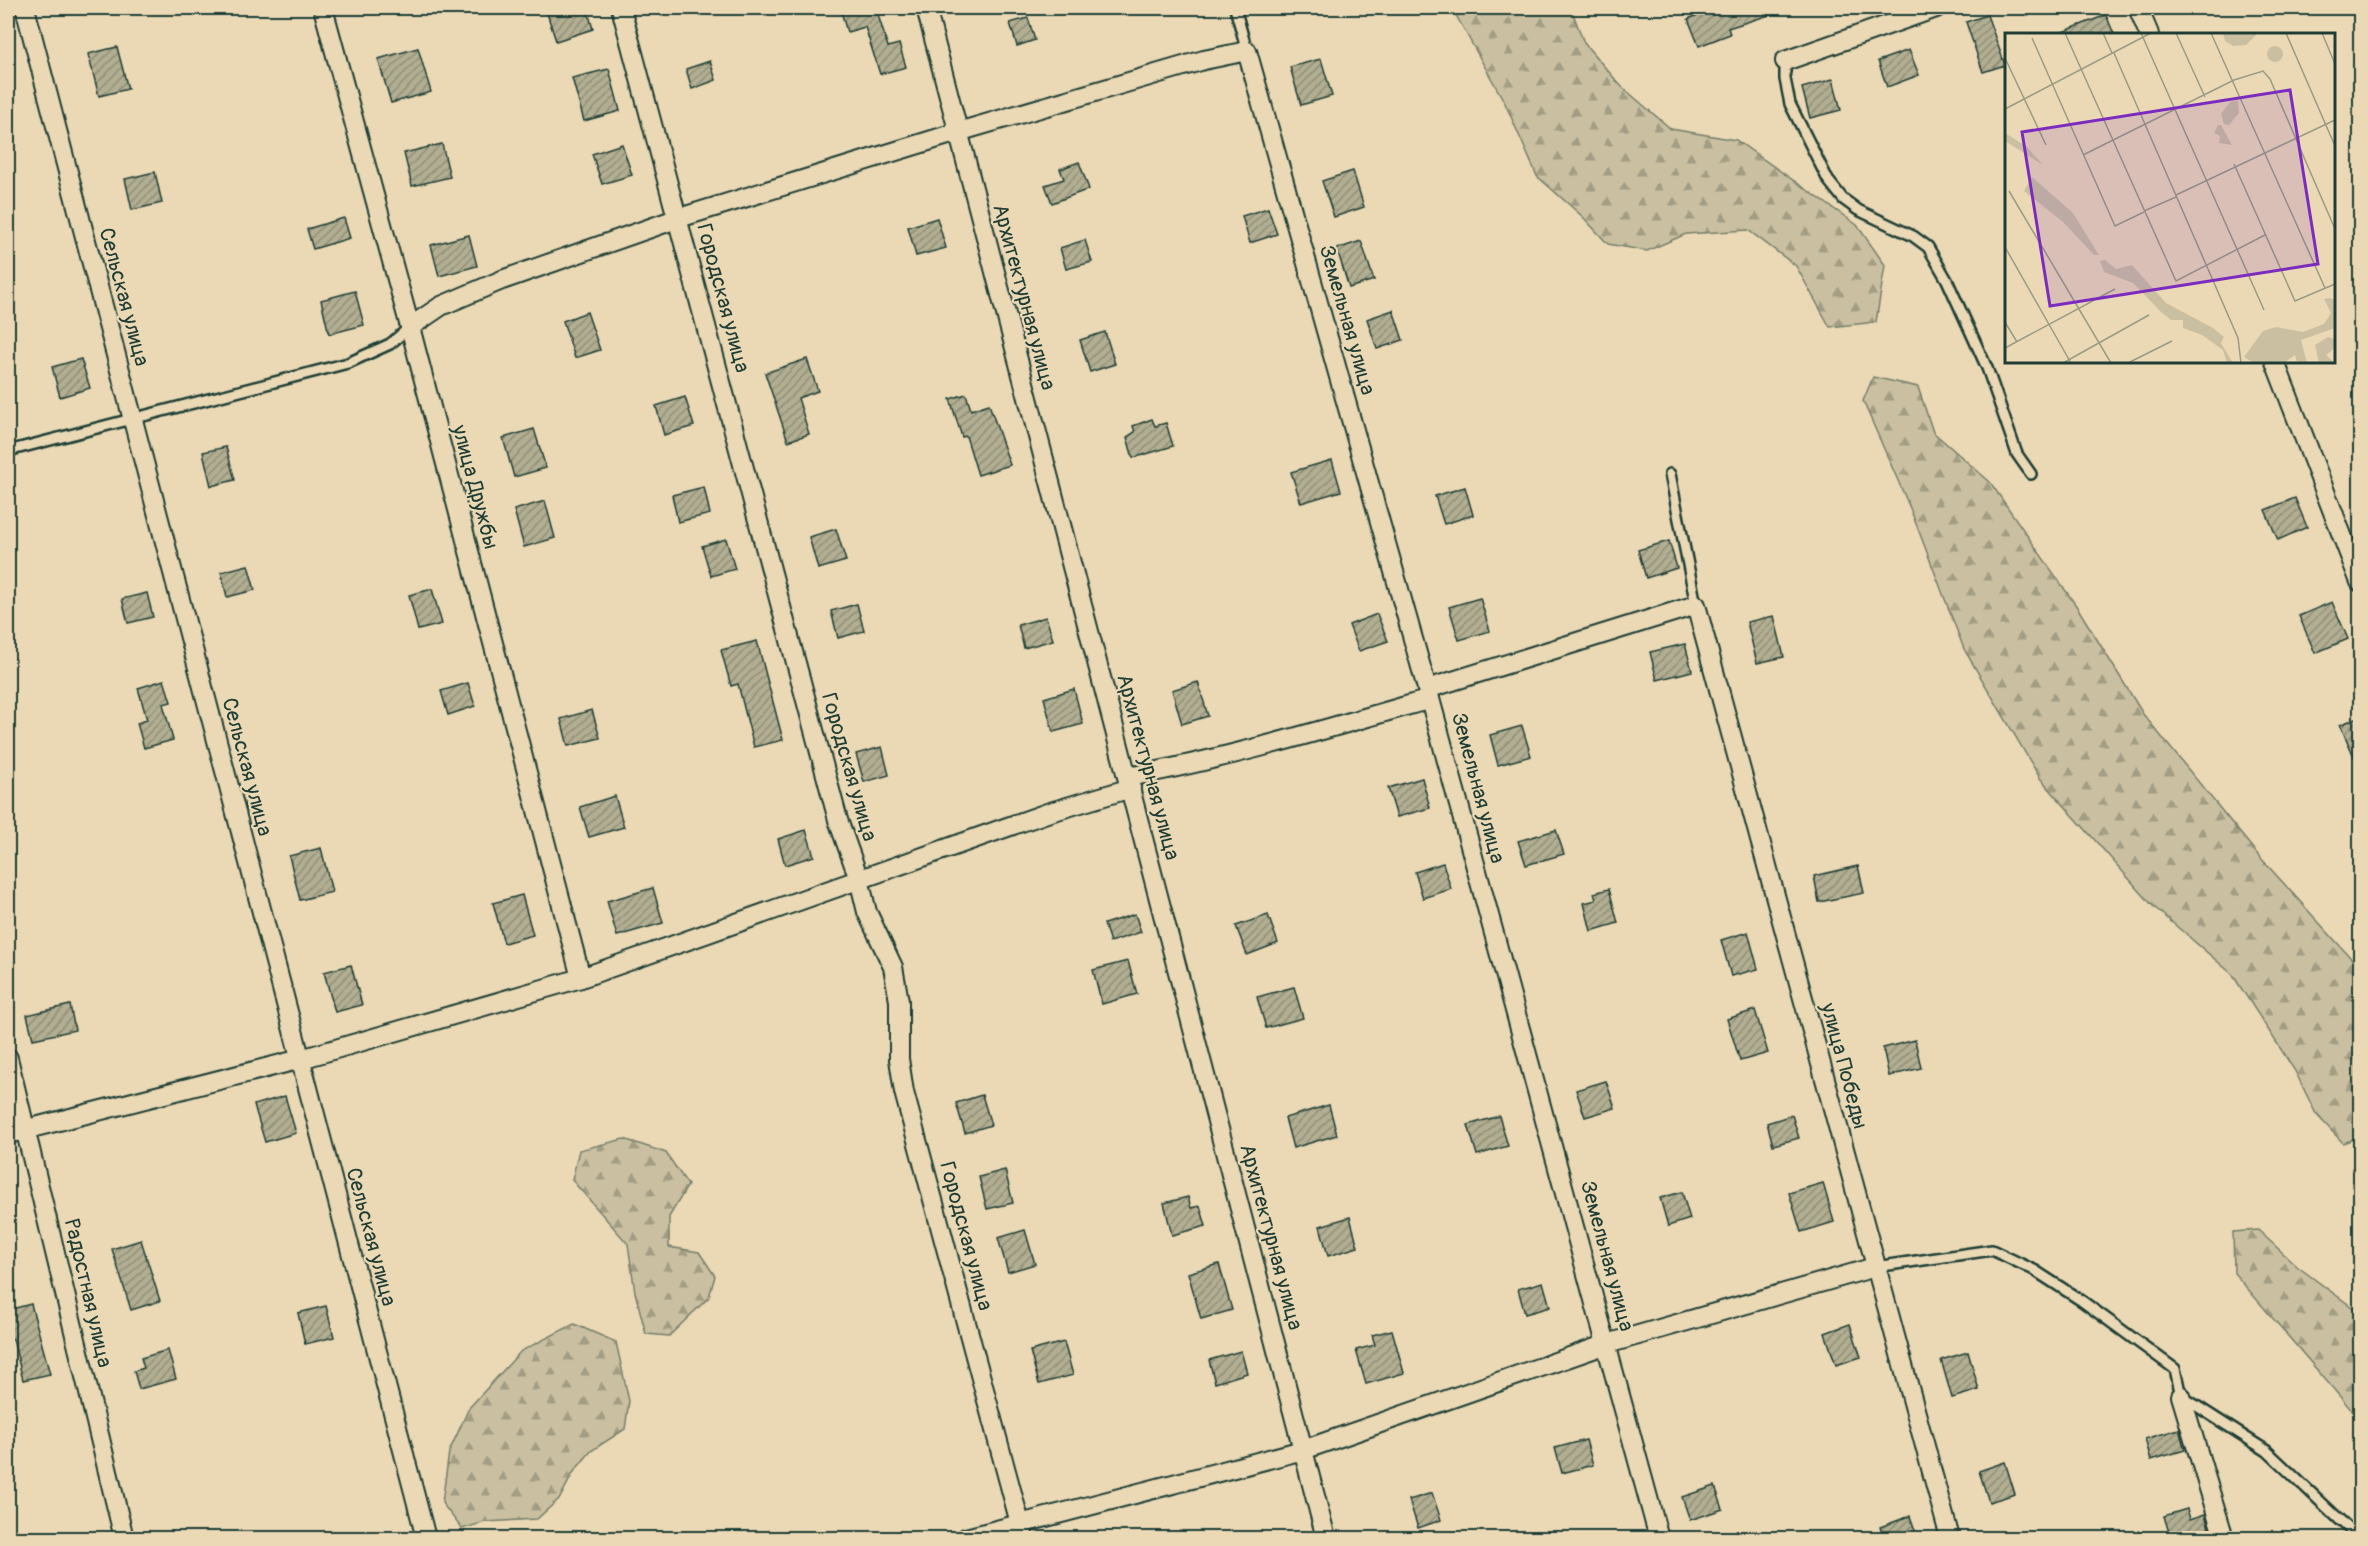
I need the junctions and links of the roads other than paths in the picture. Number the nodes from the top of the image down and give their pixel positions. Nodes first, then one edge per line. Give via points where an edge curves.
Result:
1 (25, 8) edge
2 (323, 8) edge
3 (621, 8) edge
4 (926, 8) edge
5 (1235, 8) edge
6 (1936, 8) edge
7 (2138, 8) edge
8 (2148, 33) edge
9 (1248, 51) junction
10 (1785, 61) joint
11 (958, 132) junction
12 (679, 218) junction
13 (410, 327) junction
14 (2275, 363) edge
15 (132, 419) junction
16 (8, 450) edge
17 (1670, 474) dead end
18 (2031, 474) dead end
19 (2361, 582) edge
20 (1696, 605) junction
21 (1428, 694) junction
22 (1129, 783) junction
23 (859, 879) junction
24 (581, 978) junction
25 (8, 1058) edge
26 (301, 1059) junction
27 (26, 1129) junction
28 (8, 1134) edge
29 (1875, 1267) junction
30 (1607, 1344) junction
31 (2181, 1396) junction
32 (1303, 1450) junction
33 (1022, 1531) edge
34 (124, 1539) edge
35 (426, 1539) edge
36 (966, 1539) edge
37 (1326, 1539) edge
38 (1659, 1539) edge
39 (1950, 1539) edge
40 (2224, 1539) edge
41 (2359, 1539) edge

1 - 15 street, Сельская улица
2 - 13 street, улица Дружбы
3 - 12 street, Городская улица
4 - 11 street, Архитектурная улица
5 - 9 lane
6 - 10 street
7 - 8 street
9 - 11 street via 1204,60
9 - 21 street, Земельная улица
10 - 18 lane via 1790,104 1828,180 1858,210 1928,247 1987,368 2017,454
11 - 12 street
11 - 22 street, Архитектурная улица
12 - 13 street via 502,280 441,306
12 - 23 street, Городская улица via 838,820
13 - 15 lane via 390,344 348,363
13 - 24 street, улица Дружбы
14 - 19 street
15 - 16 lane
15 - 26 street, Сельская улица
17 - 20 lane
20 - 21 street
20 - 29 street, улица Победы
21 - 22 street
21 - 30 street, Земельная улица
22 - 23 street
22 - 32 street, Архитектурная улица
23 - 24 street
23 - 33 street, Городская улица via 867,912 892,967 899,1001 899,1059 904,1092
24 - 26 street
25 - 27 street, Радостная улица
26 - 27 street
26 - 35 street, Сельская улица
27 - 28 street
27 - 34 street, Радостная улица
29 - 30 street
29 - 31 lane via 1992,1250 2054,1282 2175,1369
29 - 39 street, улица Победы
30 - 32 street
30 - 38 street, Земельная улица
31 - 40 street
31 - 41 lane via 2267,1451
32 - 33 street
32 - 37 street, Архитектурная улица
33 - 36 street

